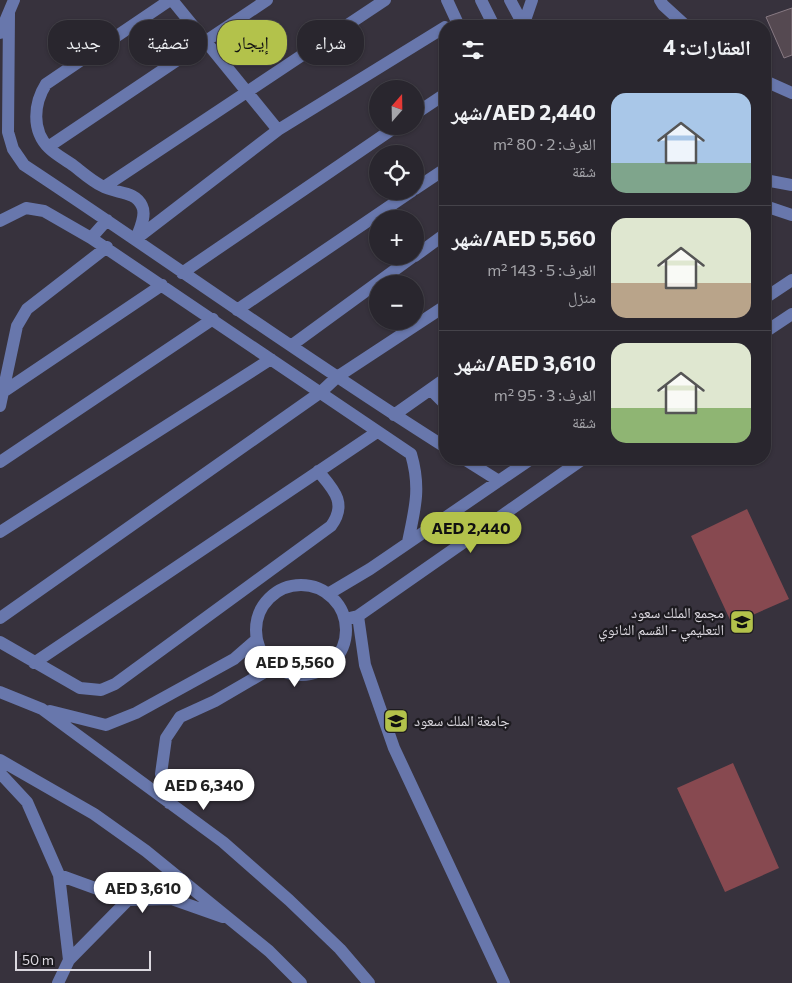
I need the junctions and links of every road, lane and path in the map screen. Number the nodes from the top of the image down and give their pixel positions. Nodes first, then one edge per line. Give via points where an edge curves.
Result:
1 (14, 0) edge
2 (171, 0) edge
3 (266, 0) edge
4 (386, 0) edge
5 (447, 0) edge
6 (481, 0) edge
7 (510, 0) edge
8 (532, 0) edge
9 (660, 0) edge
10 (9, 13) junction
11 (188, 20) edge
12 (450, 20) edge
13 (491, 20) edge
14 (521, 20) edge
15 (526, 20) edge
16 (679, 20) edge
17 (439, 32) edge
18 (0, 33) edge
19 (207, 40) edge
20 (207, 42) edge
21 (170, 65) edge
22 (771, 84) edge
23 (249, 92) junction
24 (792, 93) edge
25 (439, 98) edge
26 (424, 108) edge
27 (278, 130) junction
28 (384, 135) edge
29 (48, 147) junction
30 (439, 173) edge
31 (771, 181) edge
32 (424, 183) edge
33 (792, 185) edge
34 (104, 188) junction
35 (399, 200) edge
36 (771, 208) edge
37 (792, 215) edge
38 (107, 220) junction
39 (0, 221) edge
40 (90, 238) junction
41 (439, 238) edge
42 (136, 239) junction
43 (107, 247) junction
44 (424, 249) edge
45 (403, 265) edge
46 (182, 274) junction
47 (790, 279) edge
48 (162, 285) junction
49 (771, 293) edge
50 (214, 295) junction
51 (200, 310) junction
52 (236, 310) junction
53 (439, 310) edge
54 (792, 314) edge
55 (213, 319) junction
56 (771, 328) edge
57 (292, 345) junction
58 (271, 359) junction
59 (337, 377) junction
60 (439, 383) edge
61 (430, 390) junction
62 (3, 392) junction
63 (321, 392) junction
64 (439, 398) edge
65 (0, 406) edge
66 (394, 415) junction
67 (377, 432) junction
68 (439, 443) edge
69 (0, 462) edge
70 (474, 465) edge
71 (522, 465) edge
72 (574, 465) edge
73 (318, 471) junction
74 (499, 481) junction
75 (0, 532) edge
76 (408, 542) junction
77 (328, 594) junction
78 (351, 617) junction
79 (0, 618) edge
80 (257, 639) junction
81 (0, 642) edge
82 (34, 663) junction
83 (275, 666) junction
84 (0, 692) edge
85 (42, 709) junction
86 (0, 760) edge
87 (0, 773) edge
88 (170, 803) junction
89 (59, 874) junction
90 (128, 900) junction
91 (232, 921) junction
92 (69, 960) junction
93 (58, 983) edge
94 (301, 983) edge
95 (369, 983) edge
96 (504, 983) edge

1 - 10 street
2 - 11 street
2 - 29 street via 46,84 38,96 35,113
3 - 19 street
4 - 23 street
5 - 12 street
6 - 13 street
7 - 14 street
8 - 15 street
9 - 16 street via 662,6
10 - 18 street
10 - 38 street via 8,132 13,150 24,165
17 - 27 street
20 - 23 street
21 - 29 street
22 - 24 street
23 - 27 street
23 - 34 street
25 - 26 street
27 - 42 street
28 - 46 street
29 - 34 street
30 - 32 street
31 - 33 street
34 - 42 street via 128,193 144,208
35 - 52 street
36 - 37 street
38 - 40 street
38 - 42 street
39 - 40 street via 26,208 44,211
40 - 43 street
41 - 44 street
42 - 46 street
43 - 48 street
43 - 62 street via 27,309 17,326
45 - 57 street
46 - 50 street
47 - 49 street
48 - 51 street
48 - 62 street
50 - 51 street
50 - 52 street
51 - 55 street
52 - 57 street
53 - 59 street
54 - 56 street
55 - 58 street
55 - 69 street
57 - 59 street
58 - 63 street
58 - 75 street
59 - 63 street
59 - 66 street
60 - 61 street
61 - 64 street
61 - 66 street
62 - 65 street
63 - 67 street
63 - 79 street
66 - 68 street
67 - 73 street
67 - 76 street via 411,454 417,474
70 - 74 street
71 - 74 street
72 - 78 street
73 - 82 street
73 - 82 street via 338,498 339,516 332,526 115,684 101,690 80,688
74 - 76 street
76 - 77 street
77 - 78 street
77 - 80 street via 319,588 300,585 274,594 260,612
78 - 83 street via 339,655 326,667 313,673 298,674
78 - 96 street via 394,748
80 - 83 street via 265,656
80 - 85 street via 234,659 136,713 106,725
81 - 82 street
83 - 88 street via 215,702 180,717 166,738 160,774
84 - 85 street
85 - 88 street
86 - 91 street via 94,814 146,851
87 - 89 street via 27,802
88 - 95 street via 223,842 289,900 340,949
89 - 90 street
89 - 92 street
90 - 91 street via 172,899
90 - 92 street
91 - 94 street
92 - 93 street

